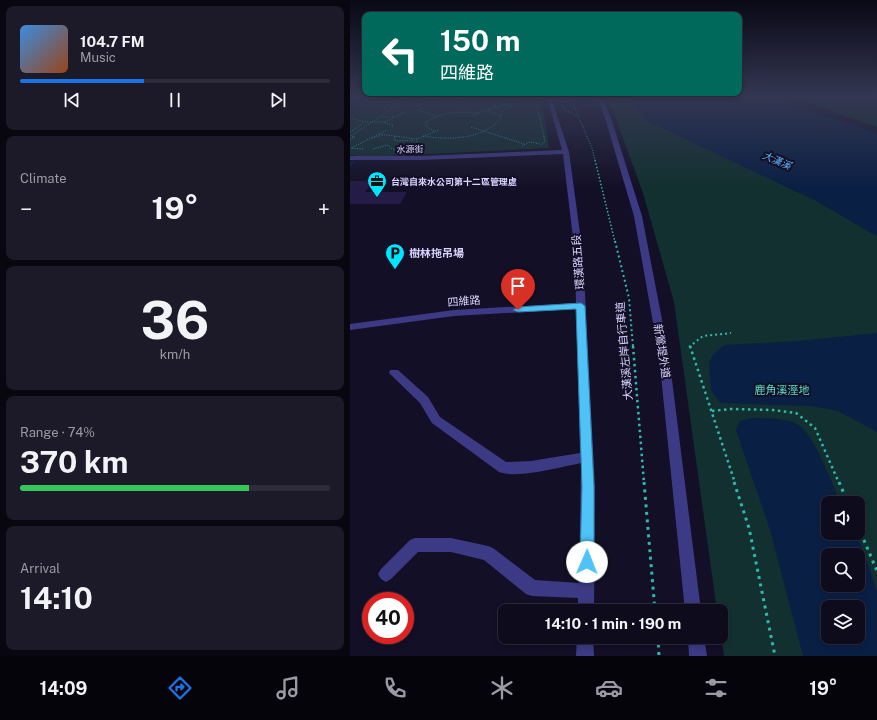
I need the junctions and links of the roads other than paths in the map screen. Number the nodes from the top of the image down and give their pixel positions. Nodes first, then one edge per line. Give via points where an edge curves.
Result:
1 (558, 128) edge
2 (611, 128) edge
3 (566, 152) junction
4 (350, 158) edge
5 (581, 306) junction
6 (350, 327) edge
7 (394, 373) dead end
8 (586, 458) junction
9 (386, 574) dead end
10 (586, 591) junction
11 (586, 604) edge
12 (692, 604) edge
13 (585, 644) edge
14 (697, 644) edge
15 (585, 656) edge
16 (698, 656) edge

1 - 3 street, 環漢路五段
2 - 12 street, 新鶯堤外道 via 638,216 664,356
3 - 4 street, 水源街
3 - 5 street, 環漢路五段 via 579,255
5 - 6 street, 四維路 via 454,313
5 - 8 street, 環漢路五段
7 - 8 street via 424,400 436,420 504,468 531,467
8 - 10 street, 環漢路五段
9 - 10 street via 415,545 451,545 488,553 532,588
10 - 11 street, 環漢路五段
13 - 15 street
14 - 16 street

